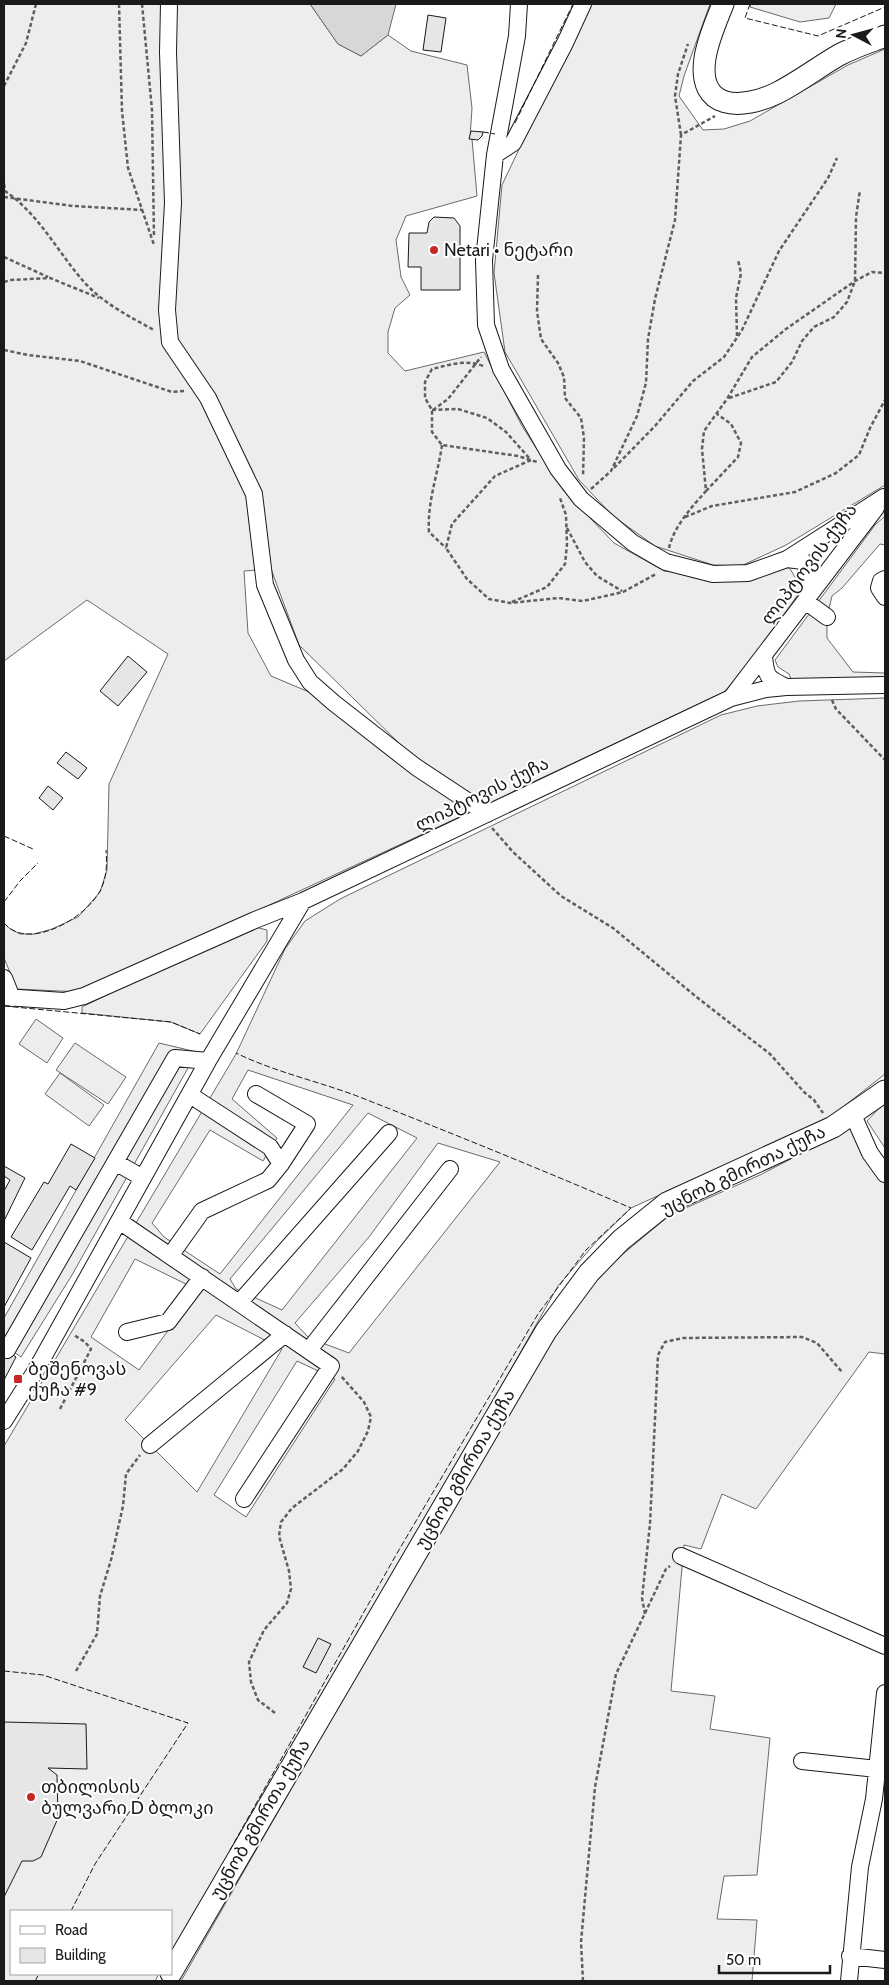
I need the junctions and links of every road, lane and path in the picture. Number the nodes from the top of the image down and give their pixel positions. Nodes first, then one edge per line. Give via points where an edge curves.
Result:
1 (36, 4) edge
2 (119, 4) edge
3 (142, 4) edge
4 (169, 4) edge
5 (519, 4) edge
6 (582, 4) edge
7 (723, 4) edge
8 (885, 36) edge
9 (690, 39) dead end
10 (4, 86) edge
11 (726, 103) junction
12 (681, 135) junction
13 (495, 155) junction
14 (838, 158) dead end
15 (4, 184) edge
16 (860, 190) dead end
17 (4, 196) edge
18 (16, 199) junction
19 (144, 210) junction
20 (154, 241) junction
21 (155, 250) dead end
22 (4, 258) edge
23 (738, 260) dead end
24 (885, 273) edge
25 (538, 275) dead end
26 (50, 278) junction
27 (855, 281) junction
28 (4, 282) edge
29 (101, 299) junction
30 (737, 338) junction
31 (170, 342) junction
32 (492, 344) junction
33 (4, 350) edge
34 (476, 363) junction
35 (505, 376) junction
36 (200, 389) junction
37 (727, 399) junction
38 (885, 400) edge
39 (432, 410) junction
40 (717, 414) junction
41 (442, 445) junction
42 (531, 460) junction
43 (611, 471) junction
44 (569, 483) junction
45 (706, 491) junction
46 (885, 497) edge
47 (581, 500) junction
48 (685, 517) junction
49 (566, 526) junction
50 (446, 548) junction
51 (787, 559) junction
52 (669, 562) junction
53 (885, 579) edge
54 (623, 592) junction
55 (885, 597) edge
56 (807, 598) junction
57 (510, 602) junction
58 (827, 617) dead end
59 (764, 656) junction
60 (885, 686) edge
61 (786, 687) junction
62 (830, 697) dead end
63 (731, 698) junction
64 (885, 760) edge
65 (488, 819) junction
66 (303, 902) junction
67 (255, 920) junction
68 (277, 945) junction
69 (4, 978) edge
70 (8, 998) edge
71 (208, 1061) junction
72 (885, 1091) edge
73 (256, 1094) dead end
74 (190, 1095) junction
75 (853, 1115) junction
76 (833, 1127) junction
77 (389, 1132) dead end
78 (115, 1162) junction
79 (282, 1164) junction
80 (450, 1169) dead end
81 (885, 1174) edge
82 (143, 1178) junction
83 (119, 1220) junction
84 (170, 1256) junction
85 (202, 1277) junction
86 (239, 1303) junction
87 (127, 1332) dead end
88 (285, 1334) junction
89 (74, 1335) dead end
90 (7, 1350) dead end
91 (309, 1350) junction
92 (331, 1366) junction
93 (842, 1372) dead end
94 (60, 1409) dead end
95 (5, 1419) edge
96 (150, 1445) joint
97 (244, 1499) dead end
98 (681, 1556) joint
99 (645, 1614) junction
100 (885, 1646) edge
101 (76, 1671) dead end
102 (885, 1693) edge
103 (275, 1713) dead end
104 (802, 1762) dead end
105 (877, 1769) junction
106 (850, 1956) junction
107 (885, 1960) edge
108 (172, 1972) edge
109 (583, 1981) edge
110 (849, 1981) edge

1 - 10 path via 26,43
2 - 19 path via 122,112 128,168
3 - 20 path via 152,110
4 - 31 street via 173,203 167,310
5 - 13 street via 517,36
6 - 13 street via 514,143
7 - 11 main road via 709,40 705,78 710,93
8 - 11 main road via 841,54 777,93 756,101
9 - 12 path via 678,74 675,96
11 - 12 path via 712,118
12 - 43 path via 675,220 655,299 648,339 646,383 637,416
13 - 32 street via 484,260 486,325
14 - 30 path via 779,251
15 - 18 path via 5,191
16 - 27 path via 856,217
17 - 18 path
18 - 19 path
18 - 29 path
19 - 20 path
20 - 21 path
22 - 26 path
23 - 30 path via 741,273 736,298
24 - 27 path via 872,272
25 - 47 path via 537,311 541,339 564,377 565,398 581,418 584,438
26 - 28 path
26 - 29 path
27 - 37 path via 786,329 752,358
27 - 37 path via 847,302 834,317 814,327 776,382
29 - 31 path
30 - 43 path via 724,357 693,381
31 - 36 street
32 - 34 path
32 - 35 street
33 - 36 path via 80,361 172,392
34 - 35 path
34 - 39 path via 448,399
34 - 39 path via 455,363 432,369 424,382 425,398
35 - 44 street via 555,465
36 - 65 street via 208,398 254,494 265,585 296,660 310,682 416,767
37 - 40 path
38 - 48 path via 859,455 836,473 795,492 712,506
39 - 41 path via 432,432
39 - 42 path via 458,409 487,418 506,432
40 - 45 path via 704,431 702,449
40 - 45 path via 731,424 741,443 738,456
41 - 42 path
41 - 50 path via 428,513 429,532
42 - 50 path via 495,476 452,524
43 - 47 path
44 - 47 street
44 - 49 path via 558,493 566,515
45 - 48 path
46 - 51 street
46 - 56 street, ლიპტოვის ქუჩა
47 - 52 street via 633,543
48 - 52 path via 671,539
49 - 54 path via 585,562 597,576
49 - 57 path via 564,564 547,587
50 - 57 path via 467,579 489,599
51 - 52 street via 748,573 713,574
51 - 56 street via 803,560 810,568 812,581
52 - 54 path via 642,583
53 - 55 street via 879,588
54 - 57 path via 582,601 558,598
56 - 58 street
56 - 59 street, ლიპტოვის ქუჩა
59 - 61 street via 769,679
59 - 63 street, ლიპტოვის ქუჩა
60 - 61 street
61 - 63 street
62 - 64 path via 836,709
63 - 65 street, ლიპტოვის ქუჩა
65 - 66 street, ლიპტოვის ქუჩა
65 - 76 path via 513,852 561,896 613,928 698,1000 770,1054 814,1100
66 - 67 street, ლიპტოვის ქუჩა
66 - 68 street
67 - 68 street via 275,922
67 - 70 street, ლიპტოვის ქუჩა via 84,996 64,1001
68 - 71 street
69 - 70 street
71 - 74 street
71 - 78 street via 175,1058
72 - 75 main road, უცნობ გმირთა ქუჩა
73 - 79 street via 307,1124
74 - 79 street via 270,1147
74 - 82 street
75 - 76 main road, უცნობ გმირთა ქუჩა
75 - 81 street via 870,1153
76 - 108 main road, უცნობ გმირთა ქუჩა via 667,1203 621,1240 590,1273 546,1331
77 - 86 street
78 - 82 street
78 - 90 street
79 - 84 street via 268,1180 202,1211
80 - 91 street
82 - 83 street
83 - 84 street
83 - 95 street via 36,1370
84 - 85 street
85 - 86 street
85 - 87 street via 168,1322
86 - 88 street
88 - 91 street
88 - 96 street
89 - 94 path via 92,1349
91 - 92 street
92 - 97 street
92 - 103 path via 364,1402 371,1417 358,1451 343,1470 292,1508 281,1522 279,1536 291,1589 287,1603 264,1630 249,1662 250,1682 258,1700
93 - 99 path via 817,1343 802,1337 683,1338 666,1342 658,1355 650,1524 642,1598
96 - 101 path via 126,1474 123,1506 100,1596 97,1634
98 - 99 path via 666,1569
98 - 100 street
99 - 109 path via 616,1674 595,1786 581,1942
102 - 105 street
104 - 105 street
105 - 106 street via 860,1867
106 - 107 street
106 - 110 street

